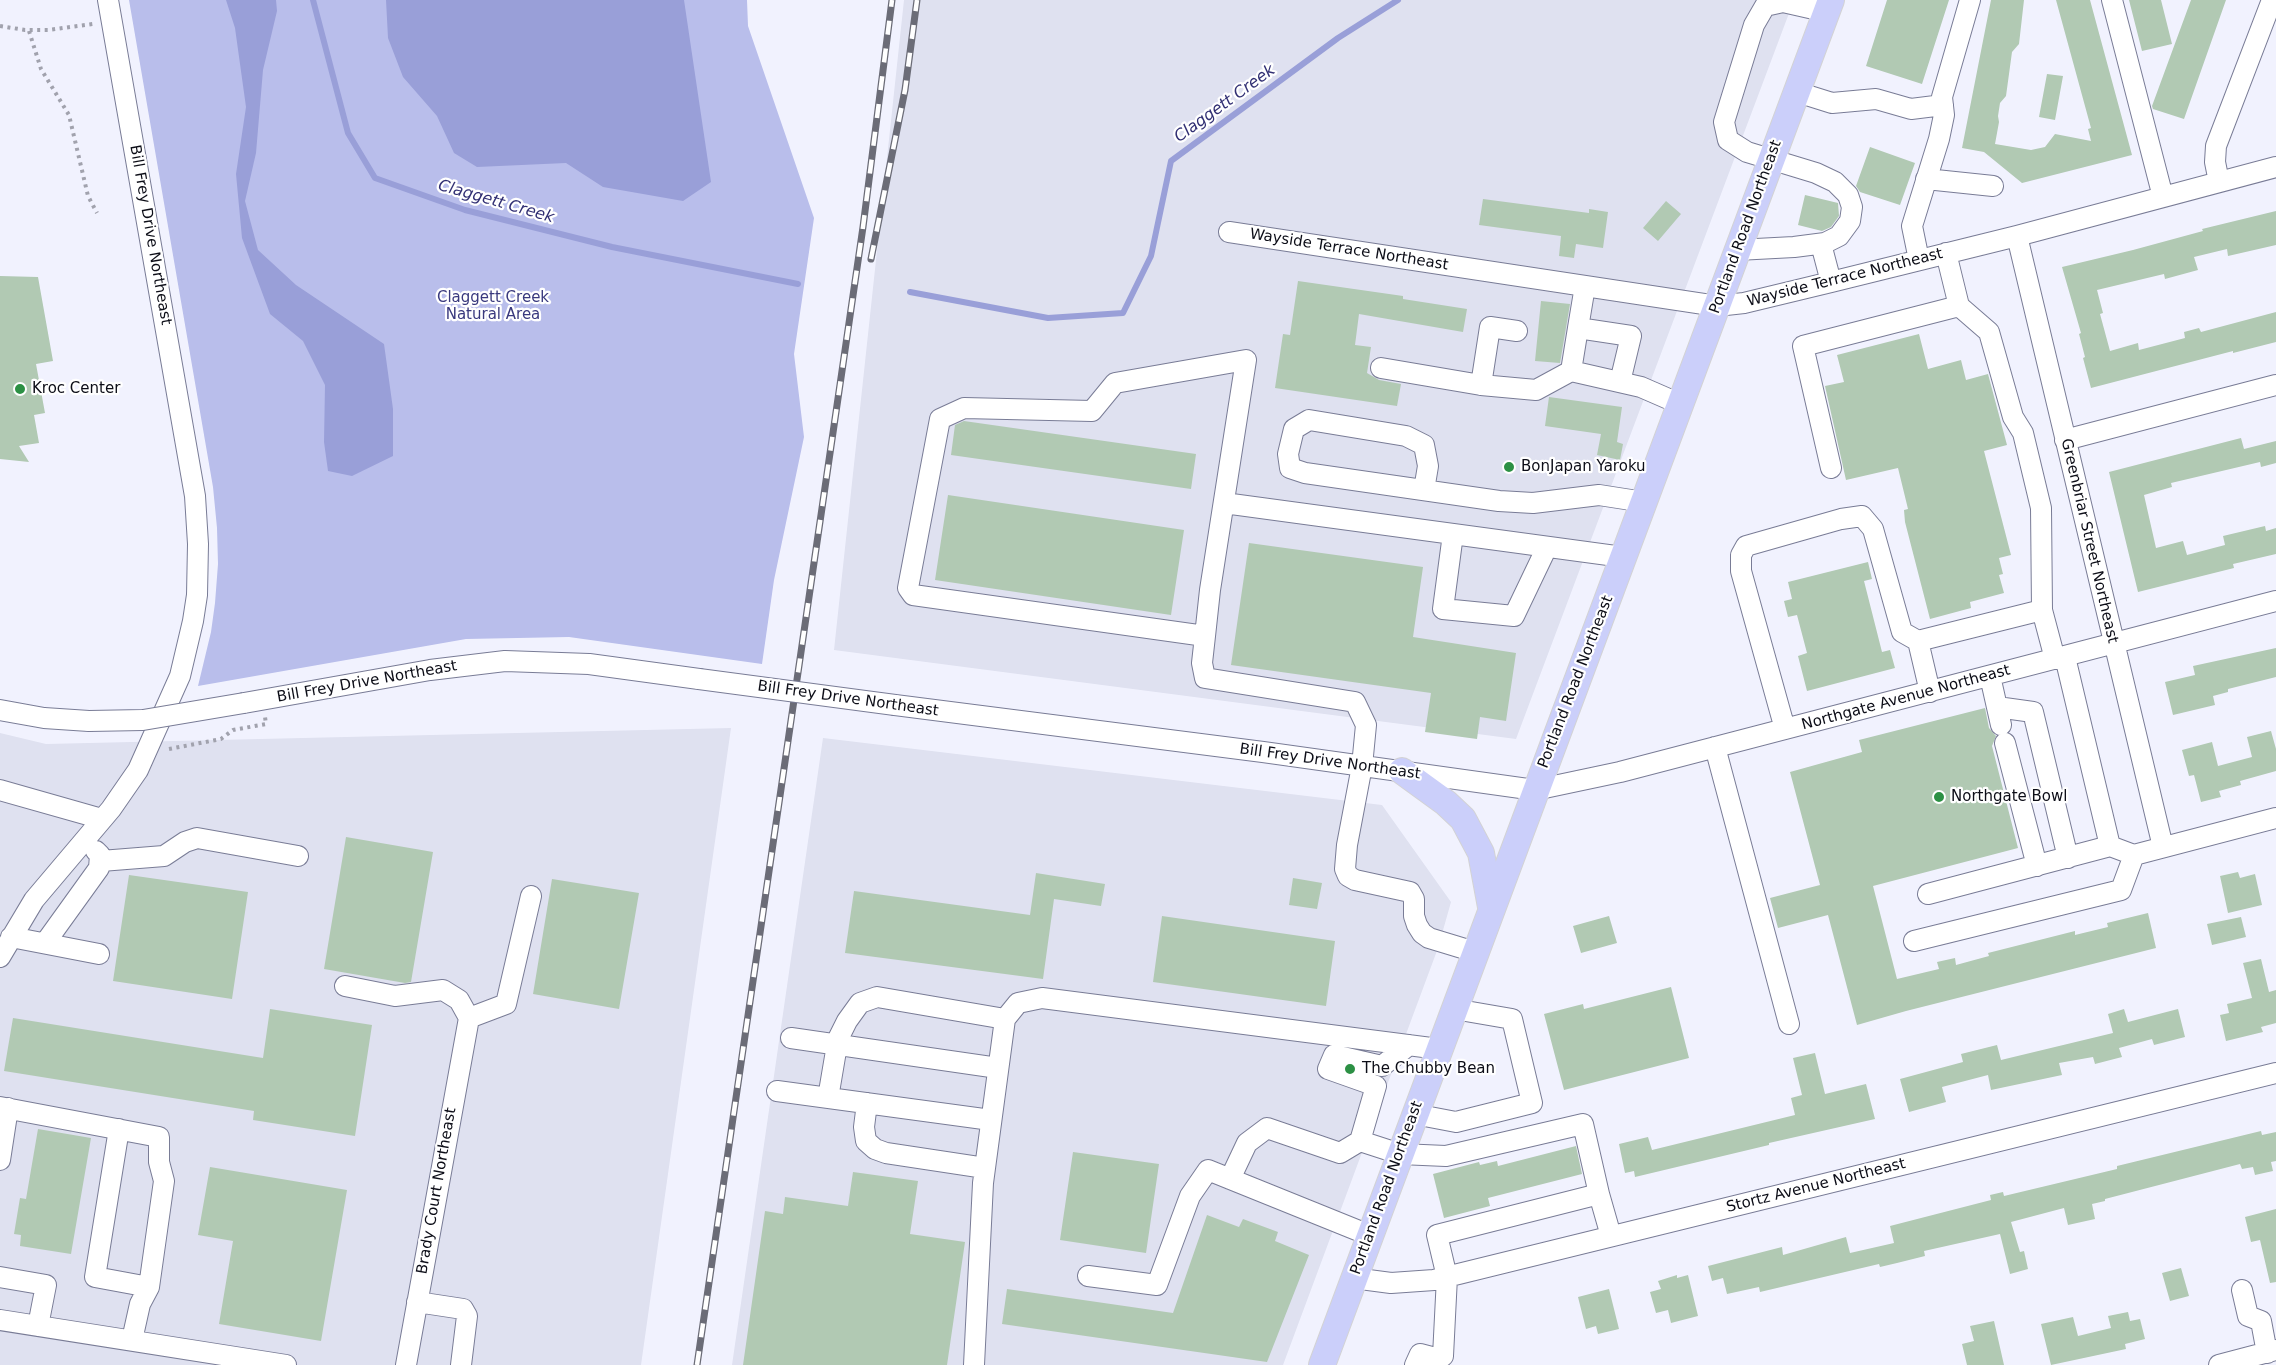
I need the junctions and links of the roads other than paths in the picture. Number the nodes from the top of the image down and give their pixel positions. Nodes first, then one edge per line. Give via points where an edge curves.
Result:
1 (1970, 0) edge
2 (2112, 0) edge
3 (2272, 0) edge
4 (1829, 6) edge
5 (110, 10) edge
6 (1797, 92) junction
7 (1943, 105) junction
8 (1772, 158) junction
9 (2276, 167) edge
10 (1926, 179) junction
11 (2219, 182) junction
12 (1993, 186) dead end
13 (2163, 197) junction
14 (1229, 232) dead end
15 (2017, 236) junction
16 (1821, 244) junction
17 (1737, 250) junction
18 (1946, 253) junction
19 (1919, 260) junction
20 (1831, 282) junction
21 (1585, 286) junction
22 (1717, 306) junction
23 (1959, 306) junction
24 (1578, 328) junction
25 (1517, 331) dead end
26 (1381, 368) dead end
27 (1571, 371) junction
28 (1620, 382) junction
29 (1481, 385) junction
30 (2276, 385) edge
31 (1680, 404) junction
32 (2066, 440) junction
33 (1831, 468) dead end
34 (1424, 490) junction
35 (1644, 502) junction
36 (1224, 503) junction
37 (1454, 534) junction
38 (1547, 547) junction
39 (1623, 557) junction
40 (2276, 601) edge
41 (2042, 610) junction
42 (1205, 636) junction
43 (1918, 642) junction
44 (2114, 644) junction
45 (2060, 658) junction
46 (1990, 676) junction
47 (1930, 692) junction
48 (0, 710) edge
49 (2001, 725) junction
50 (1785, 729) junction
51 (1715, 747) junction
52 (1362, 766) junction
53 (1402, 771) junction
54 (0, 790) edge
55 (1535, 790) junction
56 (2276, 818) edge
57 (102, 819) junction
58 (81, 844) junction
59 (2110, 846) junction
60 (2163, 847) junction
61 (2134, 855) junction
62 (297, 856) dead end
63 (2068, 858) junction
64 (101, 861) junction
65 (2037, 866) junction
66 (1928, 894) dead end
67 (531, 896) dead end
68 (1491, 908) junction
69 (11, 937) junction
70 (1914, 941) dead end
71 (45, 943) junction
72 (1475, 951) junction
73 (99, 954) dead end
74 (0, 957) edge
75 (345, 986) dead end
76 (1454, 1009) junction
77 (469, 1018) junction
78 (1005, 1019) junction
79 (1789, 1024) dead end
80 (791, 1038) dead end
81 (1409, 1045) junction
82 (837, 1046) junction
83 (1439, 1049) junction
84 (998, 1068) junction
85 (2276, 1073) edge
86 (777, 1091) dead end
87 (828, 1098) junction
88 (867, 1103) junction
89 (4, 1108) edge
90 (1414, 1114) junction
91 (991, 1120) junction
92 (119, 1129) junction
93 (1360, 1141) junction
94 (1400, 1154) junction
95 (0, 1160) edge
96 (985, 1168) junction
97 (1230, 1179) junction
98 (1599, 1194) junction
99 (1369, 1235) junction
100 (1611, 1236) junction
101 (0, 1276) edge
102 (1088, 1276) dead end
103 (1447, 1277) junction
104 (1353, 1278) junction
105 (149, 1287) junction
106 (2242, 1290) dead end
107 (417, 1302) junction
108 (0, 1320) edge
109 (38, 1326) junction
110 (132, 1340) junction
111 (2272, 1352) edge
112 (179, 1357) edge
113 (255, 1363) edge
114 (286, 1365) edge
115 (406, 1365) edge
116 (461, 1365) edge
117 (974, 1365) edge
118 (1322, 1365) edge
119 (1415, 1365) edge
120 (2219, 1365) edge

1 - 7 street
2 - 13 street
3 - 11 street via 2216,146
4 - 6 main road, Portland Road Northeast
4 - 8 street via 1783,2 1765,6 1754,25 1724,122 1728,140 1748,152
5 - 57 street, Bill Frey Drive Northeast via 197,519 198,576 180,676 138,770
6 - 7 street via 1832,103 1876,99 1911,109
6 - 8 main road, Portland Road Northeast
7 - 10 street via 1944,115
8 - 16 street via 1816,173 1848,195 1852,207 1850,221 1839,236
8 - 17 main road, Portland Road Northeast
9 - 11 street, Wayside Terrace Northeast
10 - 12 street
10 - 19 street via 1912,226
11 - 13 street, Wayside Terrace Northeast
13 - 15 street, Wayside Terrace Northeast
14 - 21 street, Wayside Terrace Northeast
15 - 18 street, Wayside Terrace Northeast
15 - 32 street, Greenbriar Street Northeast
16 - 17 street
16 - 20 street
17 - 22 main road, Portland Road Northeast
18 - 19 street, Wayside Terrace Northeast
18 - 23 street
19 - 20 street, Wayside Terrace Northeast
20 - 22 street, Wayside Terrace Northeast
21 - 22 street, Wayside Terrace Northeast
21 - 24 street
22 - 31 main road, Portland Road Northeast
23 - 33 street via 1803,346
23 - 41 street via 1989,332 2013,417 2023,433 2041,508
24 - 27 street
24 - 28 street via 1631,336
25 - 29 street via 1490,327
26 - 29 street
27 - 28 street
27 - 29 street via 1536,390
28 - 31 street
30 - 32 street
31 - 35 main road, Portland Road Northeast
32 - 44 street, Greenbriar Street Northeast
34 - 34 street via 1428,466 1424,445 1406,436 1308,420 1294,429 1288,454 1290,468 1305,474
34 - 35 street via 1533,503 1599,495
35 - 39 main road, Portland Road Northeast
36 - 37 street
36 - 42 street
36 - 42 street via 1246,360 1115,383 1092,411 964,408 940,419 908,588 913,595
37 - 38 street
37 - 38 street via 1443,609 1514,616
38 - 39 street
39 - 55 main road, Portland Road Northeast
40 - 44 street, Northgate Avenue Northeast
41 - 43 street
41 - 45 street
42 - 52 street via 1205,678 1355,702 1366,725
43 - 47 street
43 - 50 street via 1902,632 1873,529 1862,516 1746,546 1741,555 1741,571
44 - 45 street, Northgate Avenue Northeast
44 - 60 street, Greenbriar Street Northeast
45 - 46 street, Northgate Avenue Northeast
45 - 59 street
46 - 47 street, Northgate Avenue Northeast
46 - 49 street
47 - 50 street, Northgate Avenue Northeast
48 - 52 street, Bill Frey Drive Northeast, bridge via 44,718 143,720 430,670 505,662 589,664
49 - 63 street via 2033,712
49 - 65 street
50 - 51 street, Northgate Avenue Northeast
51 - 55 street, Northgate Avenue Northeast
51 - 79 street
52 - 53 street, Bill Frey Drive Northeast
52 - 72 street via 1345,858 1348,876 1410,892 1422,933
53 - 55 street, Bill Frey Drive Northeast
53 - 68 main road via 1463,819 1478,843
54 - 57 street
55 - 68 main road, Portland Road Northeast
56 - 60 street
57 - 58 street, Bill Frey Drive Northeast
58 - 64 street via 100,855
58 - 69 street, Bill Frey Drive Northeast via 34,900
59 - 61 street
59 - 63 street
60 - 61 street
61 - 70 street via 2121,890
62 - 64 street via 197,838 164,856
63 - 65 street
64 - 71 street
65 - 66 street
67 - 77 street via 506,1004
68 - 72 main road, Portland Road Northeast
69 - 71 street
69 - 74 street, Bill Frey Drive Northeast
71 - 73 street
72 - 76 main road, Portland Road Northeast
75 - 77 street via 395,996 443,990 459,1000
76 - 83 main road, Portland Road Northeast
76 - 90 street via 1512,1019 1532,1103 1456,1122
77 - 107 street, Brady Court Northeast
78 - 81 street via 1018,1003 1042,998
78 - 82 street via 877,997 860,1003
78 - 84 street
80 - 82 street
81 - 83 street
81 - 93 street via 1382,1066 1334,1055 1328,1069 1376,1086
82 - 84 street
82 - 87 street
83 - 90 main road, Portland Road Northeast
84 - 91 street
85 - 100 street, Stortz Avenue Northeast
86 - 87 street
87 - 88 street
88 - 91 street
88 - 96 street via 864,1127 867,1141 875,1149
89 - 92 street
89 - 95 street
90 - 94 main road, Portland Road Northeast
91 - 96 street
92 - 105 street via 159,1137 164,1180
92 - 105 street via 95,1277
93 - 94 street
93 - 97 street via 1340,1153 1267,1128 1247,1143
94 - 98 street via 1446,1156 1583,1124
94 - 99 main road, Portland Road Northeast
96 - 117 street
97 - 99 street
97 - 102 street via 1208,1170 1190,1196 1157,1285
98 - 100 street
98 - 103 street via 1437,1236
99 - 104 main road, Portland Road Northeast
100 - 103 street, Stortz Avenue Northeast
101 - 109 street via 46,1285
103 - 104 street, Stortz Avenue Northeast via 1391,1283
103 - 119 street via 1443,1356 1439,1359 1420,1354
104 - 118 main road, Portland Road Northeast
105 - 110 street via 140,1304
106 - 111 street via 2248,1316 2261,1322
107 - 115 street, Brady Court Northeast
107 - 116 street via 463,1309 467,1316
108 - 109 street
109 - 110 street
110 - 112 street
111 - 120 street
112 - 113 street
113 - 114 street

